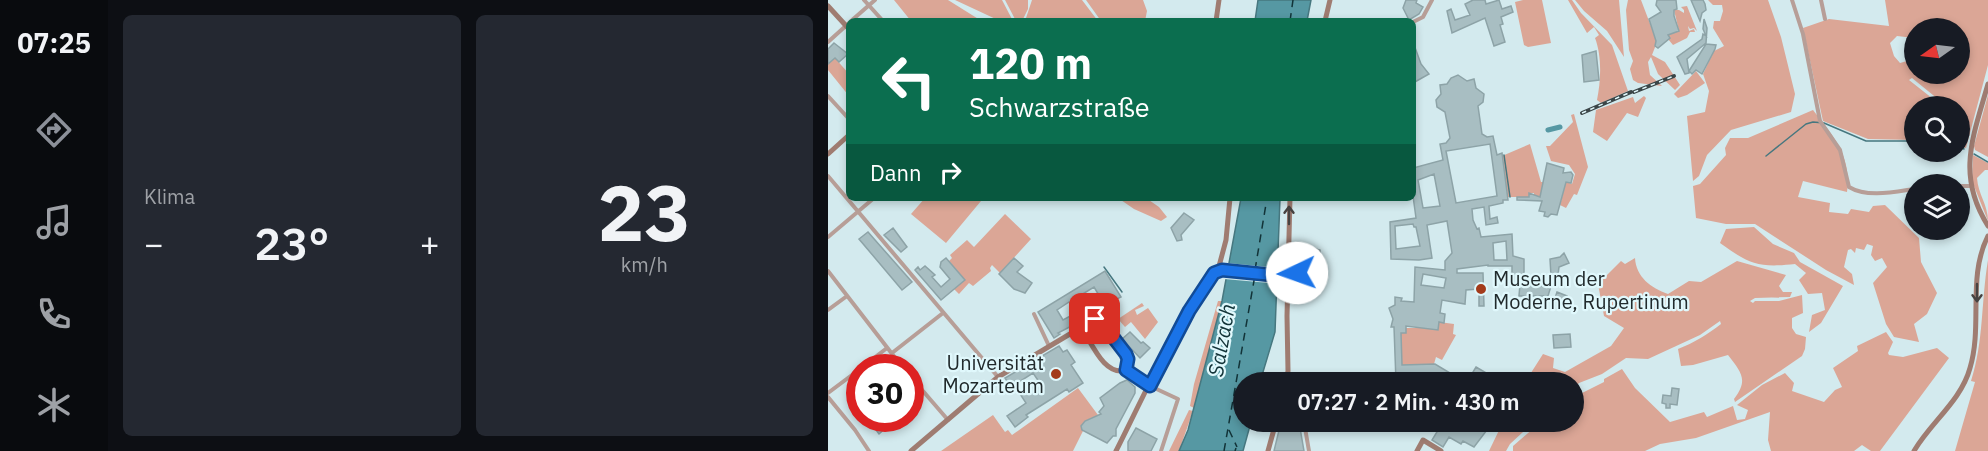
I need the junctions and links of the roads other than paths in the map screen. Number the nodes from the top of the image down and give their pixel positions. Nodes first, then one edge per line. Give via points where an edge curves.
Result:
1 (864, 0) edge
2 (875, 0) edge
3 (1219, 0) edge
4 (1330, 0) edge
5 (1432, 0) edge
6 (1792, 0) edge
7 (1821, 0) edge
8 (828, 6) edge
9 (869, 6) junction
10 (856, 18) edge
11 (880, 18) edge
12 (1216, 18) edge
13 (1326, 18) edge
14 (1825, 19) dead end
15 (1416, 20) edge
16 (846, 22) edge
17 (846, 27) edge
18 (828, 42) edge
19 (1988, 84) edge
20 (828, 96) edge
21 (846, 116) edge
22 (846, 138) edge
23 (828, 154) edge
24 (828, 176) edge
25 (1971, 186) joint
26 (1904, 190) edge
27 (846, 198) edge
28 (849, 201) edge
29 (871, 201) edge
30 (1230, 201) edge
31 (1290, 201) edge
32 (858, 212) junction
33 (1988, 226) edge
34 (1988, 236) edge
35 (828, 237) edge
36 (1218, 270) junction
37 (828, 271) edge
38 (1297, 273) dead end
39 (1288, 275) junction
40 (847, 296) junction
41 (828, 310) edge
42 (943, 313) junction
43 (1034, 314) dead end
44 (1081, 327) junction
45 (1048, 346) junction
46 (887, 348) junction
47 (892, 353) joint
48 (879, 354) edge
49 (1126, 370) junction
50 (1287, 372) edge
51 (1000, 376) junction
52 (846, 380) edge
53 (1150, 386) junction
54 (924, 392) edge
55 (828, 395) edge
56 (948, 420) junction
57 (1273, 432) edge
58 (1306, 432) edge
59 (869, 451) edge
60 (911, 451) edge
61 (1116, 451) edge
62 (1161, 451) edge
63 (1268, 451) edge
64 (1309, 451) edge
65 (1417, 451) edge
66 (1441, 451) edge
67 (1914, 451) edge

1 - 9 street
2 - 9 street
3 - 12 street
4 - 13 street
5 - 15 street via 1423,17
6 - 26 street via 1820,120 1840,150 1849,187 1878,193
7 - 14 street
8 - 16 street
9 - 10 street
9 - 11 street
17 - 18 street
19 - 25 street via 1970,152
20 - 21 street
22 - 23 street
24 - 27 street
25 - 33 street
28 - 32 street
29 - 32 street
30 - 36 street
39 -> 31 street
32 - 35 street
32 - 42 street
34 -> 67 street via 1979,263 1977,326 1970,367 1959,393 1931,424
36 - 39 street
36 - 53 street via 1204,285
37 - 40 street
38 - 39 street
39 - 50 street
40 - 41 street
40 - 46 street
42 - 47 street
42 - 51 street
43 - 45 street
44 - 45 street
44 - 49 street via 1106,365 1116,371
44 - 49 street via 1100,320 1128,359
45 - 51 street
46 - 47 street
46 - 48 street
49 - 53 street
51 - 56 street
52 - 55 street
53 - 61 street
53 - 62 street via 1179,399
54 - 56 street
55 - 59 street
56 - 60 street
57 - 63 street
58 - 64 street
65 - 66 street via 1423,440

